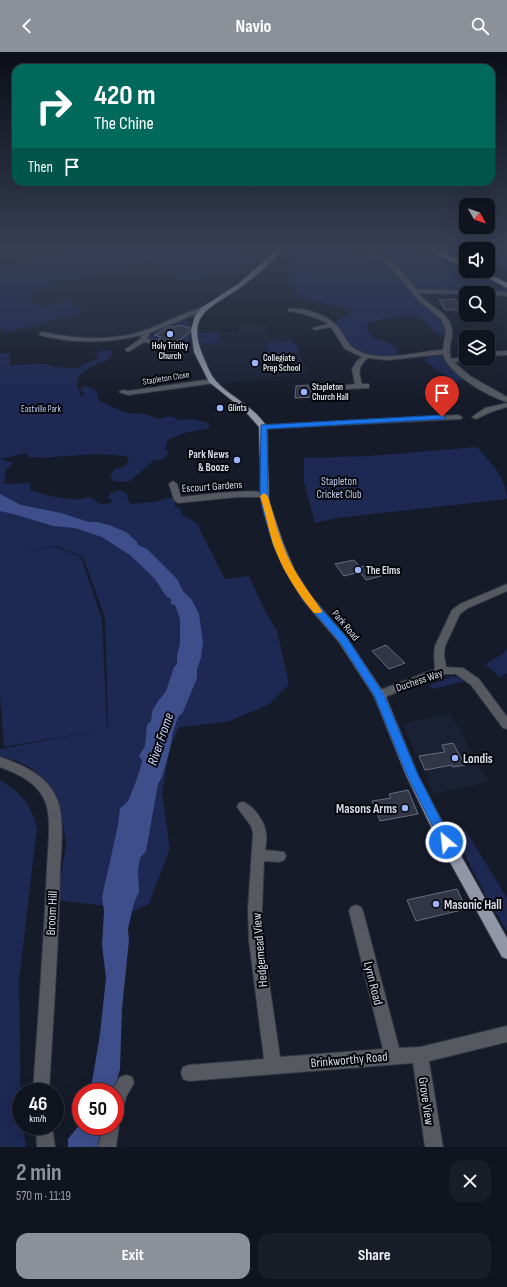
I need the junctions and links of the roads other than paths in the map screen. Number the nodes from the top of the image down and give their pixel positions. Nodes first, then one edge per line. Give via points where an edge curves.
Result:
1 (215, 301) edge
2 (422, 301) edge
3 (203, 309) junction
4 (288, 310) dead end
5 (181, 318) junction
6 (197, 318) junction
7 (332, 325) junction
8 (316, 328) dead end
9 (147, 332) junction
10 (42, 334) dead end
11 (128, 337) junction
12 (143, 340) junction
13 (186, 348) dead end
14 (128, 350) dead end
15 (446, 352) junction
16 (507, 353) edge
17 (495, 354) edge
18 (367, 356) junction
19 (459, 360) edge
20 (449, 361) junction
21 (212, 381) junction
22 (349, 387) dead end
23 (123, 392) dead end
24 (507, 400) edge
25 (507, 404) edge
26 (477, 413) dead end
27 (458, 417) dead end
28 (264, 427) junction
29 (173, 484) dead end
30 (264, 494) junction
31 (507, 587) edge
32 (441, 671) junction
33 (379, 695) junction
34 (507, 725) edge
35 (0, 762) edge
36 (243, 807) dead end
37 (258, 855) junction
38 (279, 856) dead end
39 (356, 911) dead end
40 (507, 952) edge
41 (507, 1034) edge
42 (420, 1055) junction
43 (393, 1056) junction
44 (273, 1066) junction
45 (189, 1073) dead end
46 (42, 1083) edge
47 (126, 1083) dead end
48 (124, 1086) edge
49 (45, 1135) edge
50 (109, 1135) edge
51 (46, 1147) edge
52 (107, 1147) edge
53 (434, 1147) edge

1 - 3 main road
2 - 15 street via 447,323 449,334
3 - 5 street
3 - 6 main road
4 - 7 street via 316,316
5 - 6 street
5 - 9 street
6 - 21 main road via 194,327 195,346
7 - 8 street
7 - 18 street via 346,347
9 - 11 street
9 - 12 street
10 - 11 street via 75,341
11 - 12 street
12 - 13 street
12 - 14 street
15 - 18 street via 425,352 393,359
15 - 20 street
16 - 17 street
18 - 22 street via 355,367 363,386
19 - 20 street
20 - 24 street via 469,378
21 - 23 street, Stapleton Close
21 - 28 main road via 256,417
25 - 26 street
27 - 28 street
28 - 30 main road, Park Road
29 - 30 street, Escourt Gardens via 178,500
30 - 33 main road, Park Road via 278,544 297,583 343,640
31 - 32 street via 456,612 440,646
32 - 33 street, Duchess Way
32 - 34 street, Duchess Way via 454,670 470,677
33 - 40 main road, Park Road via 412,775
35 - 46 street, Broom Hill via 21,770 42,787 51,800 55,824
36 - 37 street, Hedgemead View via 260,833
37 - 38 street
37 - 44 street, Hedgemead View via 256,941
39 - 43 street, Lynn Road
41 - 42 street, Brinkworthy Road
42 - 43 street, Brinkworthy Road
42 - 53 street, Grove View
43 - 44 street, Brinkworthy Road
44 - 45 street, Brinkworthy Road
47 - 48 street
49 - 51 street
50 - 52 street

